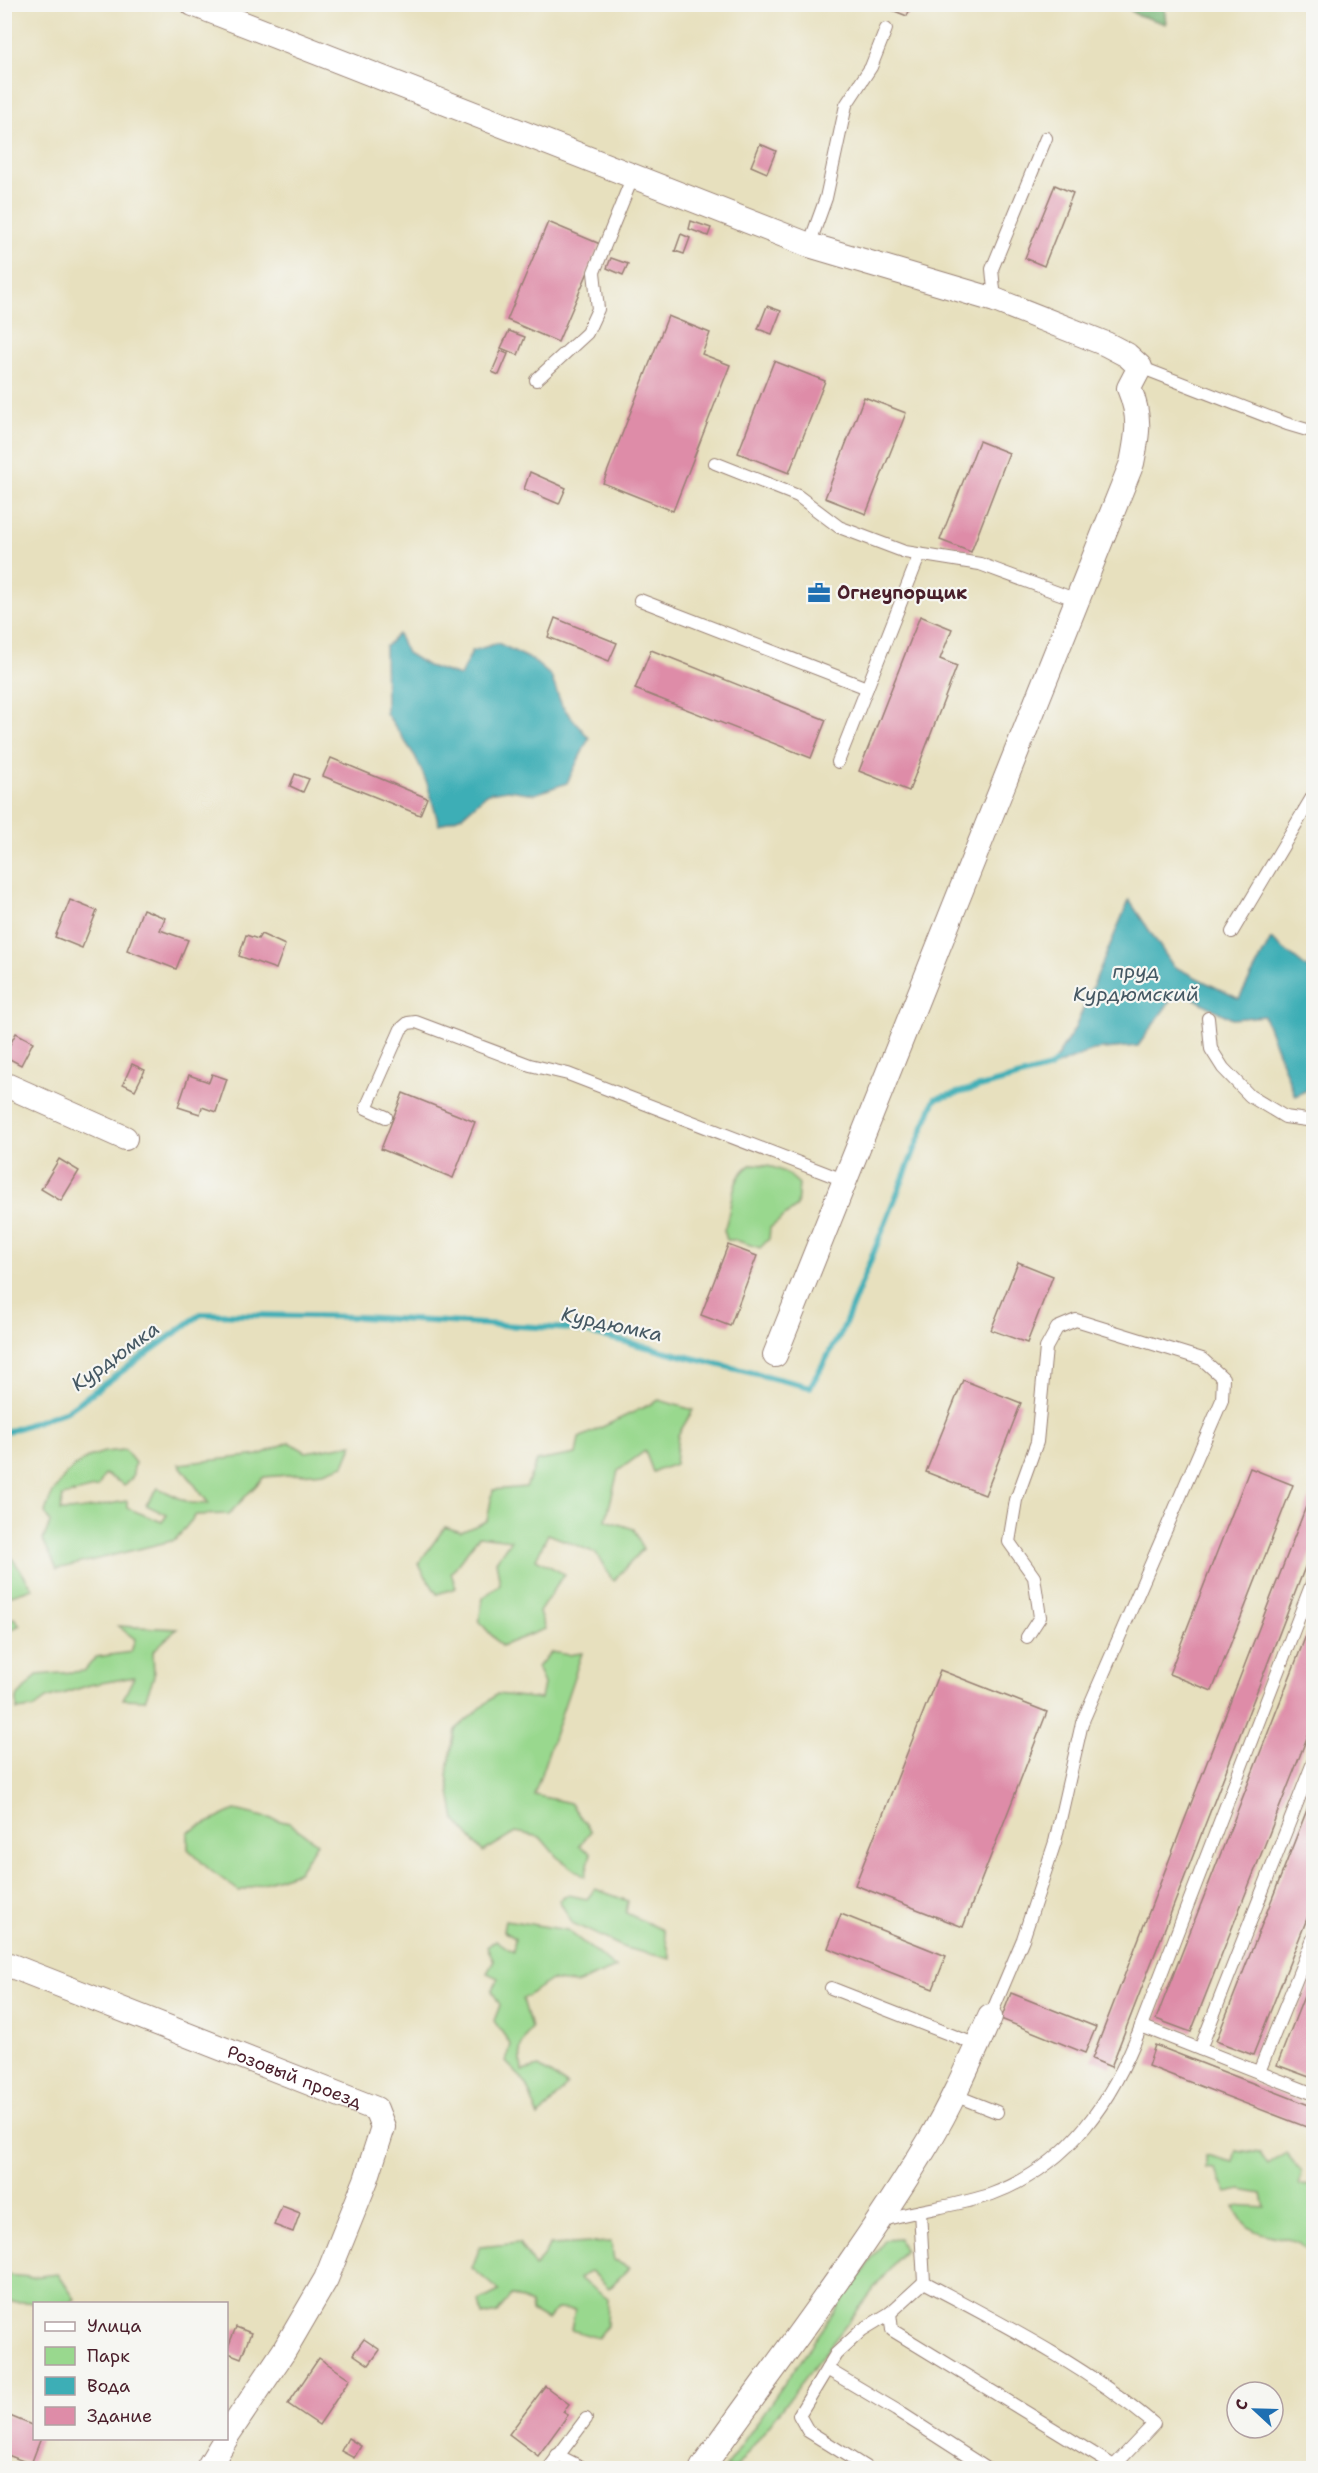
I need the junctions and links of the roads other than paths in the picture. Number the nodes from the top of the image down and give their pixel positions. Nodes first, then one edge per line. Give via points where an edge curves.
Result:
1 (193, 4) edge
2 (886, 29) dead end
3 (1046, 138) dead end
4 (633, 176) junction
5 (809, 245) junction
6 (995, 300) junction
7 (1140, 367) junction
8 (536, 380) dead end
9 (1314, 432) edge
10 (715, 463) dead end
11 (919, 556) junction
12 (640, 600) dead end
13 (1077, 600) junction
14 (867, 688) junction
15 (838, 762) dead end
16 (1314, 794) edge
17 (1232, 932) dead end
18 (1208, 1018) dead end
19 (4, 1084) edge
20 (386, 1117) dead end
21 (1314, 1121) edge
22 (125, 1138) dead end
23 (846, 1181) junction
24 (775, 1355) dead end
25 (1314, 1578) edge
26 (1027, 1637) dead end
27 (1314, 1760) edge
28 (1314, 1936) edge
29 (4, 1963) edge
30 (831, 1988) dead end
31 (990, 2017) joint
32 (1141, 2026) junction
33 (977, 2045) junction
34 (1200, 2049) junction
35 (1259, 2072) junction
36 (1314, 2094) edge
37 (954, 2095) junction
38 (998, 2112) dead end
39 (920, 2211) junction
40 (877, 2223) junction
41 (924, 2282) junction
42 (890, 2313) junction
43 (827, 2369) junction
44 (586, 2419) dead end
45 (228, 2435) edge
46 (225, 2440) edge
47 (557, 2455) junction
48 (1114, 2467) edge
49 (208, 2469) edge
50 (549, 2469) edge
51 (583, 2469) edge
52 (702, 2469) edge
53 (867, 2469) edge
54 (986, 2469) edge

1 - 4 street
2 - 5 lane via 871,68 846,105 826,198
3 - 6 lane via 992,268
4 - 5 street
4 - 8 lane via 594,272 598,309 587,333
5 - 6 street
6 - 7 street via 1106,344
7 - 9 lane
7 - 13 street via 1130,388 1137,407 1138,432 1132,463
10 - 11 lane via 798,496 839,527
11 - 13 lane via 980,564
11 - 14 lane
12 - 14 lane
13 - 23 street
14 - 15 lane
16 - 17 lane
18 - 21 lane via 1211,1049 1250,1096 1285,1117
19 - 22 street
20 - 23 lane via 366,1108 401,1029 416,1022 530,1065 568,1074
23 - 24 street
25 - 32 lane
26 - 31 lane via 1040,1617 1034,1577 1009,1542 1016,1500 1037,1442 1046,1348 1057,1328 1076,1320 1202,1359 1223,1378 1222,1400 1082,1723 1055,1842 1023,1939
27 - 34 lane
28 - 35 lane
29 - 45 street, Розовый проезд via 376,2109 383,2127 326,2279
30 - 33 lane
31 - 33 street
32 - 34 lane
32 - 39 lane via 1109,2096 1083,2131 1055,2157 1027,2177 991,2194
33 - 37 street
34 - 35 lane
35 - 36 lane
37 - 38 lane
37 - 40 street
39 - 40 lane
39 - 41 lane
40 - 52 street
41 - 42 lane
41 - 48 lane via 1038,2343 1123,2398 1154,2424
42 - 43 lane via 862,2330 836,2354
42 - 48 lane via 892,2330
43 - 53 lane via 799,2415 808,2430
43 - 54 lane
44 - 47 lane
46 - 49 street, Розовый проезд
47 - 50 lane
47 - 51 lane

